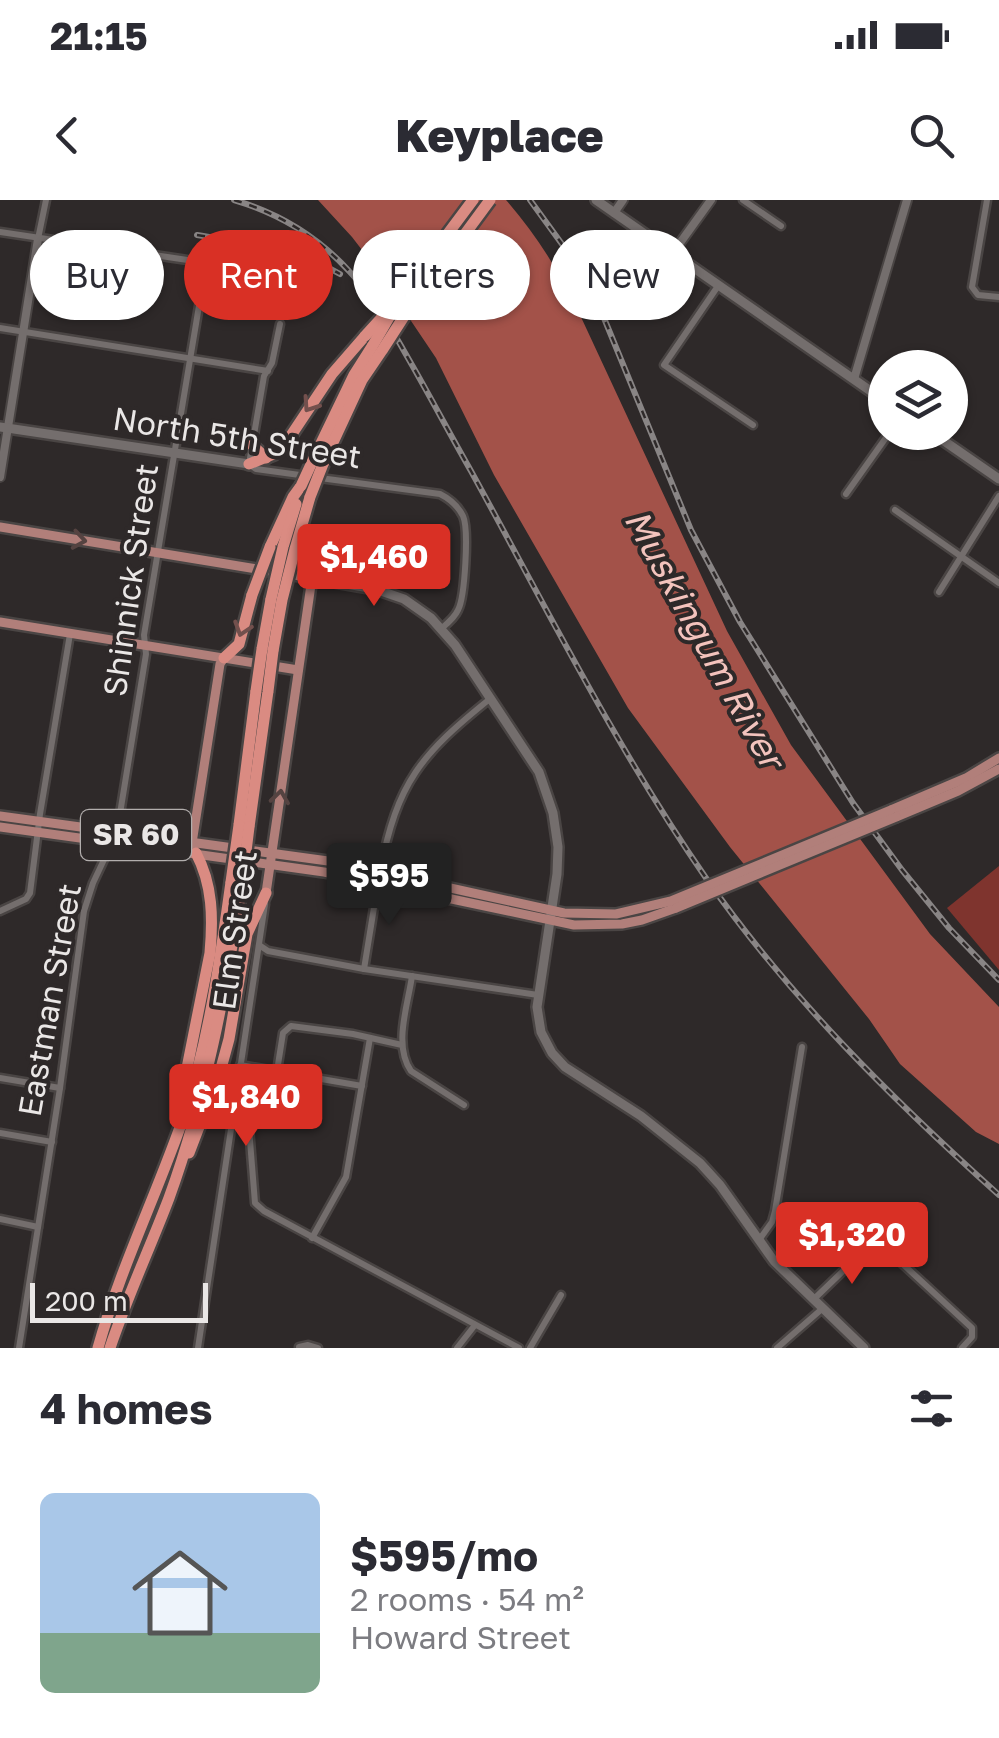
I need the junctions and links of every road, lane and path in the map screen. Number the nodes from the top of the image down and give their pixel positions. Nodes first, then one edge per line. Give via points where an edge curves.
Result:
1 (46, 200) edge
2 (473, 200) edge
3 (490, 200) edge
4 (596, 200) edge
5 (624, 200) edge
6 (711, 200) edge
7 (744, 200) edge
8 (986, 200) edge
9 (906, 201) edge
10 (614, 213) junction
11 (781, 226) dead end
12 (40, 230) edge
13 (638, 230) edge
14 (689, 230) edge
15 (0, 232) edge
16 (30, 238) edge
17 (695, 270) edge
18 (718, 286) junction
19 (30, 292) edge
20 (999, 298) edge
21 (196, 320) edge
22 (280, 324) dead end
23 (0, 328) edge
24 (24, 332) junction
25 (374, 343) junction
26 (190, 358) junction
27 (268, 370) junction
28 (854, 379) junction
29 (868, 389) edge
30 (753, 425) dead end
31 (4, 428) edge
32 (252, 444) junction
33 (877, 450) edge
34 (957, 450) edge
35 (174, 453) junction
36 (266, 458) junction
37 (318, 462) junction
38 (249, 464) junction
39 (0, 477) edge
40 (999, 479) edge
41 (846, 494) dead end
42 (999, 496) edge
43 (896, 510) dead end
44 (0, 528) edge
45 (282, 548) junction
46 (158, 553) junction
47 (961, 557) junction
48 (312, 578) junction
49 (999, 583) edge
50 (939, 592) dead end
51 (0, 622) edge
52 (442, 628) junction
53 (70, 632) junction
54 (145, 644) junction
55 (224, 658) junction
56 (298, 670) junction
57 (490, 698) junction
58 (999, 758) edge
59 (999, 770) edge
60 (893, 813) junction
61 (0, 816) edge
62 (0, 827) edge
63 (40, 828) junction
64 (115, 838) junction
65 (194, 848) junction
66 (272, 859) junction
67 (379, 877) junction
68 (237, 883) junction
69 (266, 893) junction
70 (0, 910) edge
71 (550, 916) junction
72 (259, 945) junction
73 (364, 969) junction
74 (412, 976) junction
75 (538, 995) junction
76 (370, 1038) junction
77 (402, 1045) junction
78 (802, 1047) dead end
79 (240, 1065) junction
80 (277, 1071) junction
81 (297, 1075) junction
82 (0, 1078) edge
83 (362, 1086) junction
84 (60, 1088) junction
85 (464, 1105) dead end
86 (296, 1108) dead end
87 (0, 1134) edge
88 (52, 1142) junction
89 (173, 1144) junction
90 (169, 1198) junction
91 (0, 1219) edge
92 (38, 1227) junction
93 (312, 1238) junction
94 (758, 1241) junction
95 (561, 1295) dead end
96 (814, 1299) junction
97 (823, 1308) junction
98 (475, 1325) junction
99 (299, 1347) edge
100 (19, 1348) edge
101 (98, 1348) edge
102 (110, 1348) edge
103 (198, 1348) edge
104 (318, 1348) edge
105 (457, 1348) edge
106 (519, 1348) edge
107 (530, 1348) edge
108 (777, 1348) edge
109 (864, 1348) edge
110 (962, 1348) edge

1 - 12 street
2 - 25 highway, bridge
3 - 25 highway, bridge via 403,318
4 - 10 main road
5 - 10 street
6 - 14 street
7 - 11 street
8 - 20 street via 972,287
9 - 28 street
10 - 13 main road
15 - 16 street
17 - 18 main road
18 - 28 main road
18 - 30 street via 664,365
19 - 24 street
21 - 26 street, Shinnick Street
22 - 27 street
23 - 24 street
24 - 26 street
24 - 31 street
25 -> 36 highway via 322,388 284,446
25 - 37 highway
26 - 27 street
26 - 35 street, Shinnick Street
27 - 32 street
28 - 29 main road
31 - 35 main road, North 5th Street
31 - 39 street
32 - 36 highway
32 - 38 street
33 - 41 street
34 - 40 main road
35 - 38 main road, North 5th Street
35 - 46 street, Shinnick Street
36 - 38 highway
37 - 45 highway, bridge via 310,497
37 - 45 highway, bridge via 301,486
38 - 52 street, North 5th Street via 448,498 467,530 461,602
42 - 47 street
43 - 47 street
44 -> 46 main road
45 -> 55 highway, bridge via 252,595 239,644
45 - 68 highway, bridge
46 - 48 main road
46 - 54 street, Shinnick Street
47 - 49 street
47 - 50 street
48 - 52 main road via 404,599
48 - 56 main road, Elm Street
51 - 53 main road
52 - 57 main road
53 - 54 main road
53 - 63 street
54 - 55 main road
54 - 64 street, Shinnick Street
55 - 56 main road
55 - 65 main road
66 -> 56 main road, Elm Street
57 - 67 street via 441,739 415,772 391,822
57 - 71 main road via 550,800 558,846
58 - 60 main road, SR 60
59 - 60 main road, SR 60
60 - 71 main road, SR 60, bridge via 642,920 574,925
61 - 63 main road, SR 60
62 - 63 main road, SR 60
63 - 64 main road, SR 60
63 - 70 street via 30,892
64 - 65 main road, SR 60
64 - 84 street, Eastman Street via 84,911
65 - 66 main road, SR 60
65 - 89 highway via 208,885 212,929
66 - 67 main road, SR 60
66 - 69 main road, Elm Street
67 - 71 main road, SR 60
67 - 73 street
68 - 89 highway via 207,1027
68 - 90 highway via 212,1054
69 - 72 street, Elm Street
69 - 90 highway via 243,950 220,1072
71 - 75 main road
72 - 73 street
72 - 79 street, Elm Street
73 - 74 street
74 - 75 street
74 - 77 street
75 - 94 main road via 541,1032 558,1060 700,1163
76 - 77 street
76 - 80 street via 291,1026 283,1033
76 - 83 street
77 - 85 street via 412,1071
78 - 94 street via 775,1210
79 - 80 street
79 - 93 street via 255,1202
79 - 103 street, Elm Street
80 - 81 street
81 - 83 street
81 - 86 street
82 - 84 street
83 - 93 street via 346,1177
84 - 88 street, Eastman Street
87 - 88 street
88 - 92 street, Eastman Street
89 - 101 highway
90 - 102 highway
91 - 92 street
92 - 100 street, Eastman Street
93 - 98 street
94 - 96 main road
95 - 107 street
96 - 97 main road
96 - 110 street via 869,1246 881,1244 972,1328
97 - 108 street
97 - 109 main road
98 - 105 street
98 - 106 street
99 - 104 street

